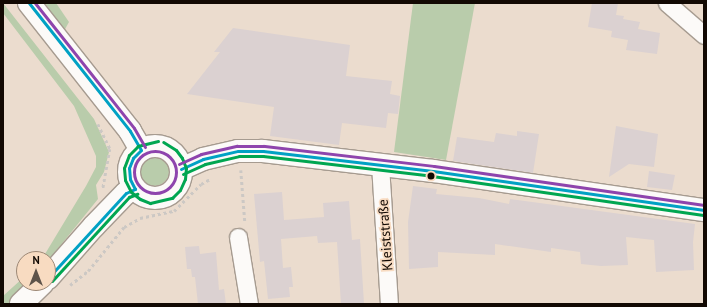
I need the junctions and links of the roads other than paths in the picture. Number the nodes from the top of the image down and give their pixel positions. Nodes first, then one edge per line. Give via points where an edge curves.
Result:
1 (29, 3) edge
2 (667, 3) edge
3 (704, 36) edge
4 (141, 150) junction
5 (380, 165) junction
6 (181, 169) junction
7 (135, 189) junction
8 (704, 210) edge
9 (238, 237) road end
10 (56, 284) edge
11 (35, 291) edge
12 (21, 304) edge
13 (249, 304) edge
14 (389, 304) edge

1 - 4 main road via 130,132
2 - 3 street
4 - 6 main road via 149,147 166,149 173,154
4 - 7 main road via 133,158 129,168 130,179
5 - 6 main road via 309,155 238,151 203,159
5 - 8 main road
5 - 14 street, Kleiststraße
6 - 7 main road via 176,187 169,194 151,198
7 - 10 main road via 117,202
9 - 13 street
11 - 12 main road

